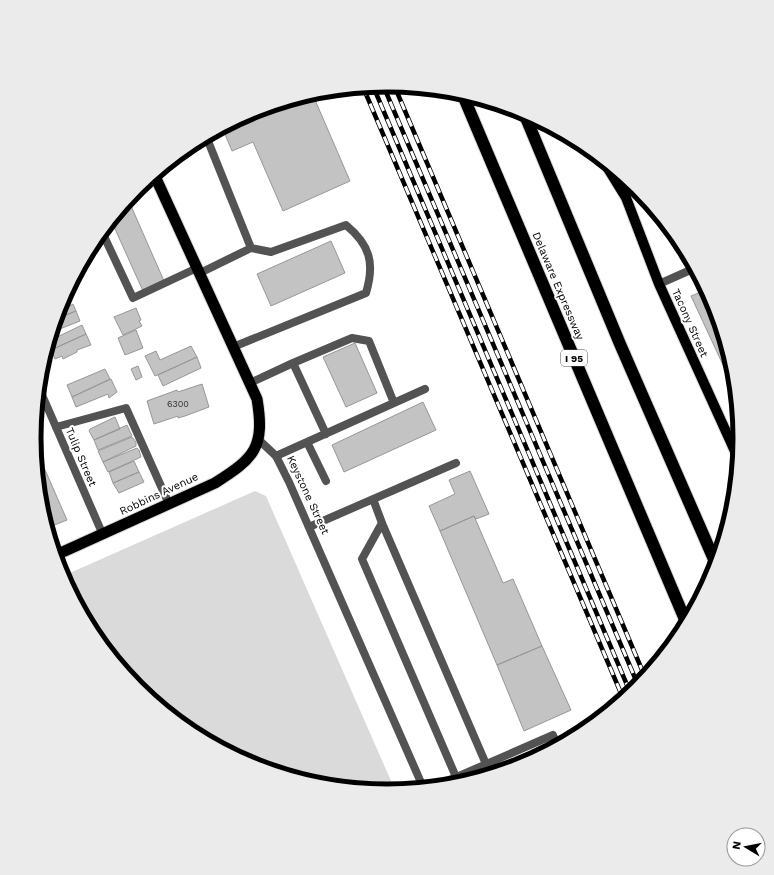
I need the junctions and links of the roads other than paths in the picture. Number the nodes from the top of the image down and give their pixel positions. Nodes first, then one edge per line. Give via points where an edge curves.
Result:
1 (465, 100) edge
2 (528, 122) edge
3 (208, 142) edge
4 (612, 175) edge
5 (156, 179) edge
6 (623, 184) edge
7 (625, 196) junction
8 (105, 237) edge
9 (251, 248) junction
10 (198, 270) junction
11 (690, 270) edge
12 (659, 284) junction
13 (233, 347) junction
14 (293, 363) junction
15 (250, 383) junction
16 (425, 389) dead end
17 (43, 398) edge
18 (394, 403) junction
19 (56, 427) junction
20 (326, 434) junction
21 (733, 436) edge
22 (259, 440) junction
23 (307, 442) junction
24 (276, 456) junction
25 (456, 463) dead end
26 (326, 481) dead end
27 (373, 499) junction
28 (169, 504) junction
29 (382, 523) junction
30 (309, 527) junction
31 (103, 535) junction
32 (61, 553) edge
33 (712, 556) edge
34 (684, 616) edge
35 (555, 740) edge
36 (486, 764) junction
37 (472, 773) edge
38 (456, 777) edge
39 (421, 782) edge

1 - 34 highway, Delaware Expressway / I 95
2 - 33 highway via 620,344
3 - 9 street
4 - 7 highway
5 - 10 highway
6 - 7 main road, Tacony Street
7 - 12 main road, Tacony Street
8 - 10 street via 133,298
9 - 10 street
9 - 13 street via 271,252 346,226 358,235 366,248 370,278 366,293
10 - 13 highway
11 - 12 street
12 - 21 main road, Tacony Street
13 - 15 highway
14 - 15 street
14 - 18 street via 352,338 369,341
14 - 20 street
15 - 22 highway via 257,399 261,420
16 - 18 street
17 - 19 street, Tulip Street
18 - 20 street
19 - 28 street via 126,408
19 - 31 street, Tulip Street
20 - 23 street
22 - 24 street, Keystone Street
22 - 28 highway, Robbins Avenue via 251,457 240,468 215,483
23 - 24 street
23 - 26 street
24 - 30 street, Keystone Street
25 - 27 street
27 - 29 street
27 - 30 street
28 - 31 highway, Robbins Avenue
29 - 36 street
29 - 38 street via 362,559
30 - 39 street, Keystone Street
31 - 32 highway, Robbins Avenue
35 - 36 street via 553,735
36 - 37 street

